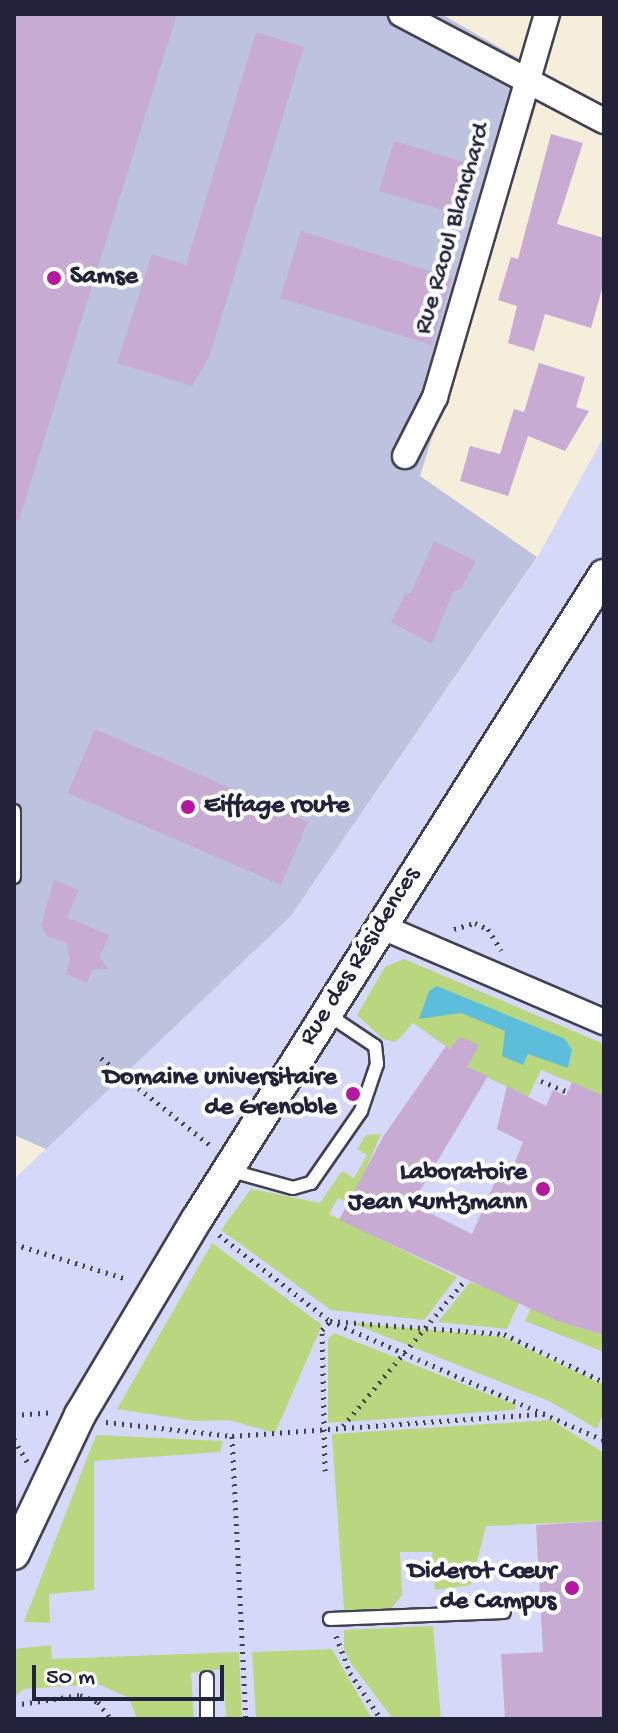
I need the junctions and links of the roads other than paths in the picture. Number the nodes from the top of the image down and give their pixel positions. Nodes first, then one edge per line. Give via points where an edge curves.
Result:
1 (401, 14) edge
2 (547, 14) edge
3 (526, 82) junction
4 (604, 121) edge
5 (405, 456) dead end
6 (604, 575) edge
7 (14, 811) edge
8 (14, 877) edge
9 (380, 926) junction
10 (325, 1013) junction
11 (604, 1022) edge
12 (228, 1170) junction
13 (14, 1554) edge
14 (504, 1612) dead end
15 (330, 1619) road end
16 (207, 1678) dead end
17 (207, 1719) edge

1 - 3 street
2 - 3 street, Rue Raoul Blanchard
3 - 4 street
3 - 5 street, Rue Raoul Blanchard via 435,397
6 - 9 street, Rue des Résidences
7 - 8 lane
9 - 10 street, Rue des Résidences
9 - 11 street
10 - 12 street, Rue des Résidences
10 - 12 lane via 375,1046 377,1064 361,1111 311,1183 293,1188
12 - 13 street, Rue des Résidences via 80,1415
14 - 15 lane
16 - 17 lane

